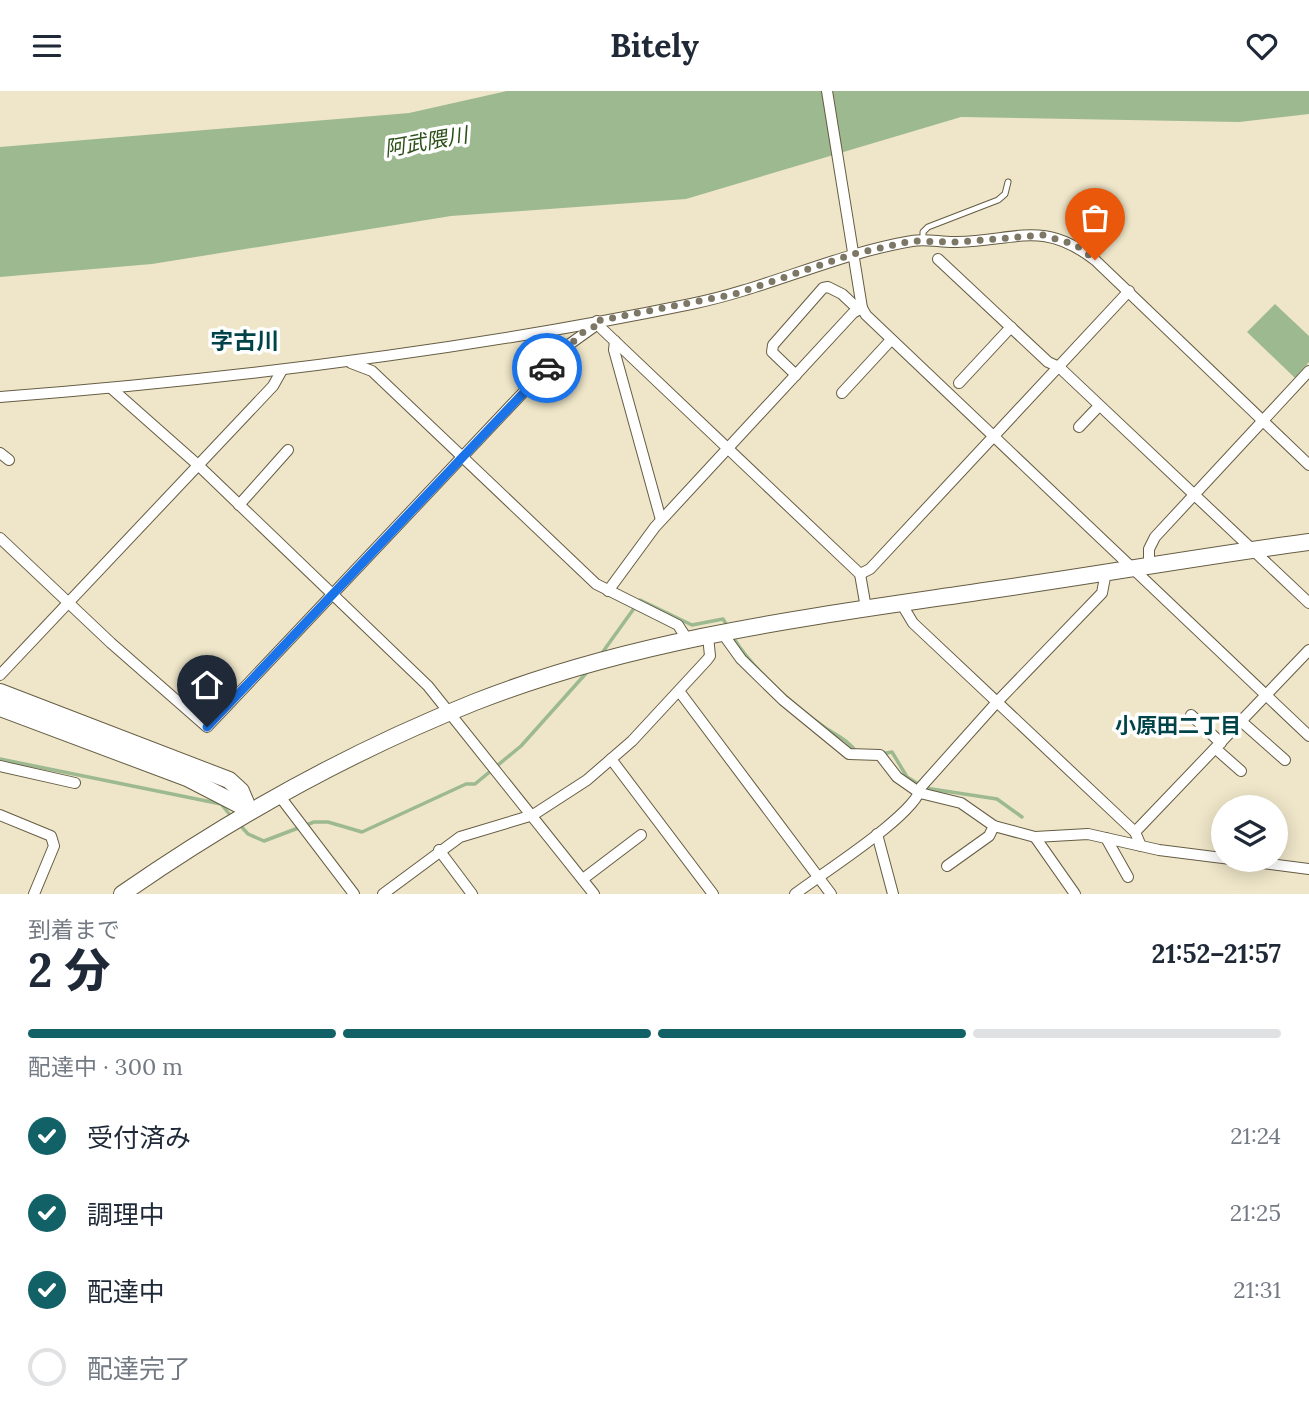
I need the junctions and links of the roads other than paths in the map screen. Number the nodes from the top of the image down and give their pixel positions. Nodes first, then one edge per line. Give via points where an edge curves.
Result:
1 (827, 91) edge
2 (1008, 182) dead end
3 (923, 240) junction
4 (853, 254) junction
5 (938, 259) dead end
6 (1129, 292) junction
7 (860, 308) junction
8 (598, 323) junction
9 (1011, 327) junction
10 (615, 341) junction
11 (890, 341) junction
12 (349, 362) junction
13 (1059, 367) junction
14 (282, 370) junction
15 (1309, 371) edge
16 (796, 375) junction
17 (959, 383) dead end
18 (111, 388) junction
19 (842, 393) dead end
20 (0, 397) edge
21 (1099, 406) junction
22 (1264, 421) junction
23 (1079, 427) dead end
24 (994, 438) junction
25 (726, 448) junction
26 (288, 450) dead end
27 (462, 459) junction
28 (198, 465) junction
29 (1309, 465) edge
30 (1194, 496) junction
31 (239, 505) junction
32 (661, 520) junction
33 (0, 538) edge
34 (1309, 543) edge
35 (1253, 550) junction
36 (1149, 566) junction
37 (1132, 569) junction
38 (1106, 572) junction
39 (860, 574) junction
40 (608, 591) junction
41 (334, 594) junction
42 (901, 603) junction
43 (1309, 603) edge
44 (69, 604) junction
45 (866, 608) junction
46 (715, 635) junction
47 (687, 639) junction
48 (1309, 650) edge
49 (0, 675) edge
50 (679, 691) junction
51 (0, 692) edge
52 (1267, 697) junction
53 (997, 702) junction
54 (0, 708) edge
55 (449, 713) junction
56 (1191, 715) dead end
57 (1242, 722) junction
58 (1309, 736) edge
59 (1219, 746) junction
60 (611, 759) junction
61 (1285, 760) dead end
62 (0, 766) edge
63 (1241, 771) dead end
64 (75, 783) dead end
65 (920, 793) junction
66 (278, 795) junction
67 (249, 810) junction
68 (0, 815) edge
69 (533, 815) junction
70 (994, 826) junction
71 (1135, 832) junction
72 (877, 834) junction
73 (640, 835) dead end
74 (1035, 837) junction
75 (1106, 838) junction
76 (1141, 846) junction
77 (439, 851) junction
78 (947, 866) dead end
79 (1309, 869) edge
80 (817, 877) junction
81 (1128, 877) dead end
82 (583, 879) junction
83 (34, 894) edge
84 (122, 894) edge
85 (354, 894) edge
86 (383, 894) edge
87 (472, 894) edge
88 (594, 894) edge
89 (713, 894) edge
90 (795, 894) edge
91 (831, 894) edge
92 (893, 894) edge
93 (1075, 894) edge

1 - 4 street
2 - 3 lane via 998,200 928,227
3 - 4 street
3 - 6 street via 1057,237 1076,245
4 - 7 street
4 - 8 street via 735,294
5 - 9 street
6 - 13 street
6 - 22 street
7 - 11 street
7 - 16 street
7 - 16 street via 838,291 823,288 773,345 772,352
8 - 10 street
8 - 12 street
8 - 27 street via 567,346
9 - 13 street
9 - 17 street
10 - 25 street
10 - 32 street
11 - 19 street
11 - 24 street
12 - 14 street
12 - 27 street via 372,371
13 - 21 street
13 - 24 street
14 - 18 street
14 - 28 street via 273,386
15 - 22 street
16 - 25 street
18 - 20 street
18 - 28 street
21 - 23 street
21 - 30 street
22 - 29 street
22 - 30 street
24 - 37 street
24 - 39 street via 870,569
25 - 32 street
25 - 39 street
26 - 31 street
27 - 40 street
27 - 41 street
28 - 31 street
28 - 44 street
30 - 35 street
30 - 36 street via 1151,543
31 - 41 street
32 - 40 street
33 - 44 street
34 - 35 street
35 - 36 street
35 - 43 street
36 - 37 street
37 - 38 street
37 - 52 street
38 - 42 street
38 - 53 street via 1102,593
39 - 45 street
40 - 47 street via 678,625
41 - 44 street via 207,727
41 - 55 street via 428,686
42 - 45 street
42 - 53 street via 913,622
44 - 49 street
45 - 46 street
46 - 47 street
46 - 50 street via 710,656
46 - 65 street via 783,701 849,754 880,755 897,777
47 - 55 street via 548,677
48 - 52 street
50 - 60 street
50 - 80 street
51 - 67 street via 229,779 241,791
52 - 57 street
52 - 58 street
53 - 65 street
53 - 71 street
54 - 67 street via 187,778
55 - 66 street via 350,755
55 - 69 street
56 - 59 street
57 - 59 street
57 - 61 street
59 - 63 street
59 - 71 street
60 - 69 street
60 - 89 street
62 - 64 street
65 - 70 street via 961,803
65 - 72 street
66 - 67 street
66 - 85 street
67 - 84 street
68 - 83 street via 51,836 54,846
69 - 77 street via 460,837
69 - 82 street
70 - 74 street
70 - 78 street via 989,836
71 - 76 street
72 - 80 street
72 - 92 street
73 - 82 street
74 - 75 street via 1088,834
74 - 93 street
75 - 76 street
75 - 81 street
76 - 79 street
77 - 86 street
77 - 87 street
80 - 90 street
80 - 91 street
82 - 88 street

